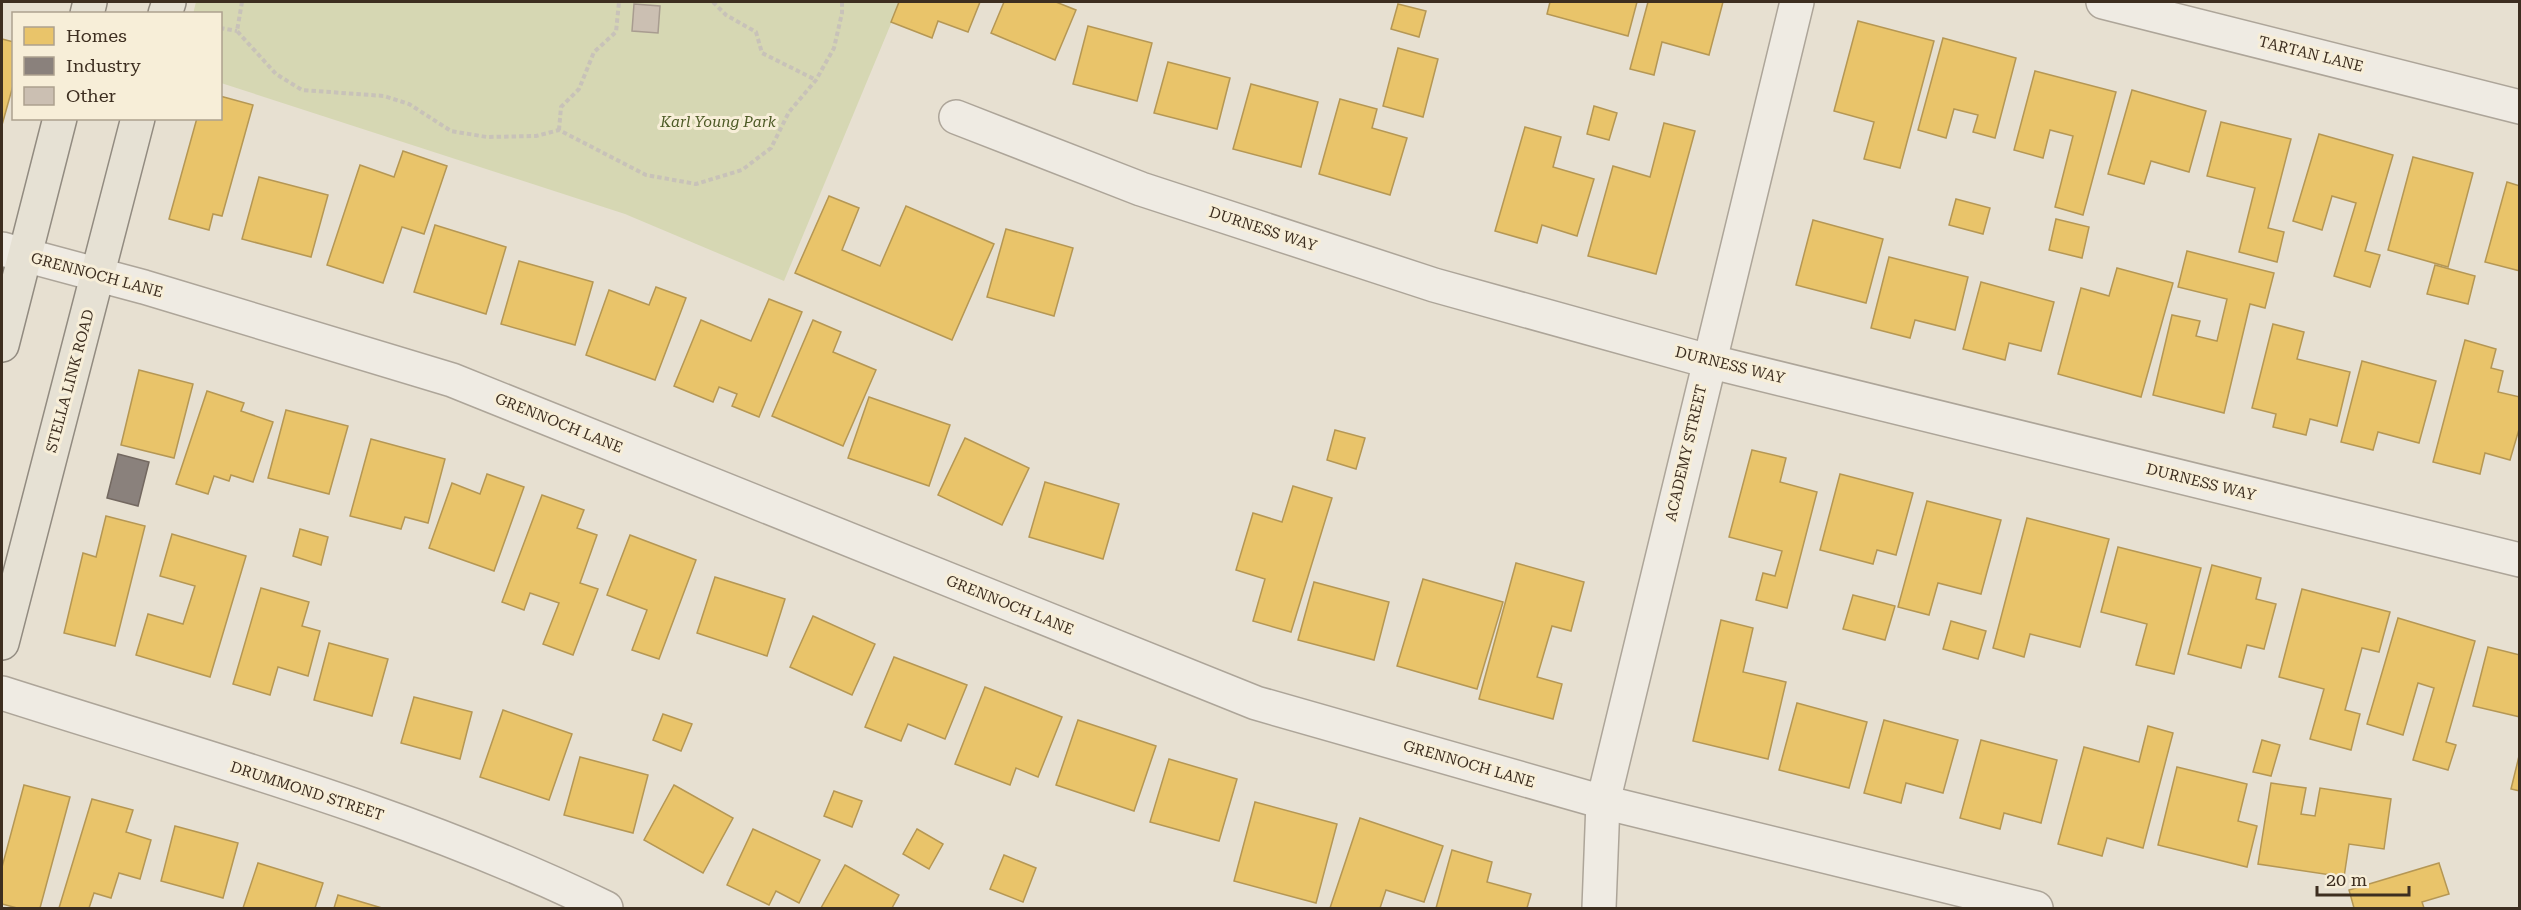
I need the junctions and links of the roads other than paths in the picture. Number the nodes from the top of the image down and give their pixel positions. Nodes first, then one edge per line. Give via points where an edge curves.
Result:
1 (1797, 2) edge
2 (2103, 2) edge
3 (2520, 106) edge
4 (956, 117) dead end
5 (59, 120) edge
6 (137, 120) edge
7 (13, 252) edge
8 (97, 275) junction
9 (2, 345) edge
10 (1708, 361) junction
11 (2520, 560) edge
12 (2, 643) edge
13 (2, 693) edge
14 (1603, 802) junction
15 (606, 909) edge
16 (1599, 909) edge
17 (2036, 909) edge

1 - 10 street, ACADEMY STREET
2 - 3 street, TARTAN LANE
4 - 10 street, DURNESS WAY via 1141,189 1434,285
5 - 7 main road
6 - 8 main road, STELLA LINK ROAD
7 - 8 street, GRENNOCH LANE
7 - 9 main road
8 - 12 main road, STELLA LINK ROAD
8 - 14 street, GRENNOCH LANE via 452,380 1256,703
10 - 11 street, DURNESS WAY
10 - 14 street, ACADEMY STREET
13 - 15 street, DRUMMOND STREET via 396,819
14 - 16 street, ACADEMY STREET
14 - 17 street, GRENNOCH LANE

